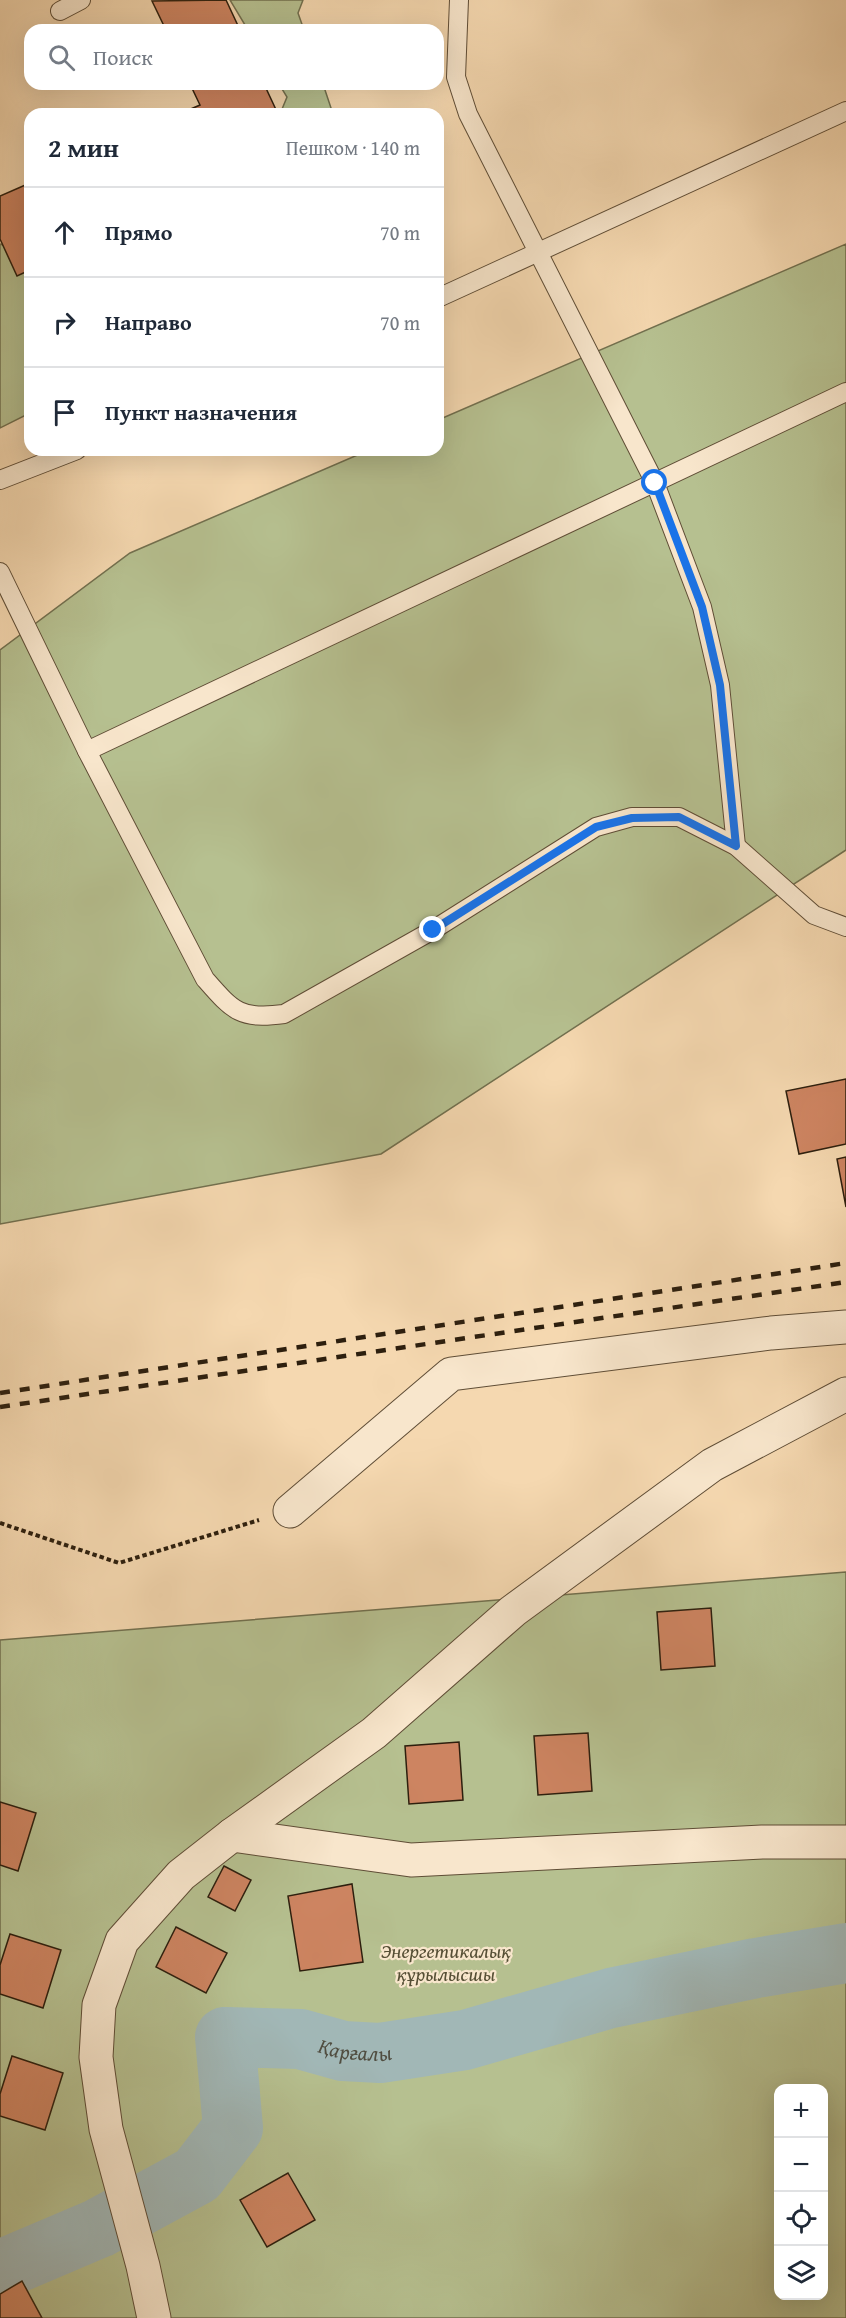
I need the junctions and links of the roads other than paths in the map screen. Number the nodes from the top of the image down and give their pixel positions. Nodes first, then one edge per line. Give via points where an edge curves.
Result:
1 (81, 0) edge
2 (459, 0) edge
3 (60, 11) dead end
4 (846, 111) edge
5 (537, 253) junction
6 (444, 295) edge
7 (846, 392) edge
8 (62, 456) edge
9 (0, 480) edge
10 (655, 483) junction
11 (0, 572) edge
12 (87, 751) junction
13 (736, 846) junction
14 (846, 927) edge
15 (846, 1327) edge
16 (846, 1394) edge
17 (290, 1511) road end
18 (232, 1835) junction
19 (846, 1842) edge
20 (154, 2318) edge

1 - 3 lane
2 - 5 lane via 456,77 468,114
4 - 5 lane
5 - 6 lane
5 - 10 lane
7 - 10 lane
8 - 9 lane
10 - 12 lane
10 - 13 lane via 702,607 720,685
11 - 12 lane
12 - 13 lane via 205,979 230,1008 257,1018 284,1014 304,1003 433,930 596,827 632,818 679,817
13 - 14 lane via 814,915
15 - 17 street via 451,1374
16 - 18 street via 712,1465 513,1611 374,1733
18 - 19 street via 411,1860 738,1843
18 - 20 street via 181,1875 122,1941 99,2005 96,2057 106,2128

